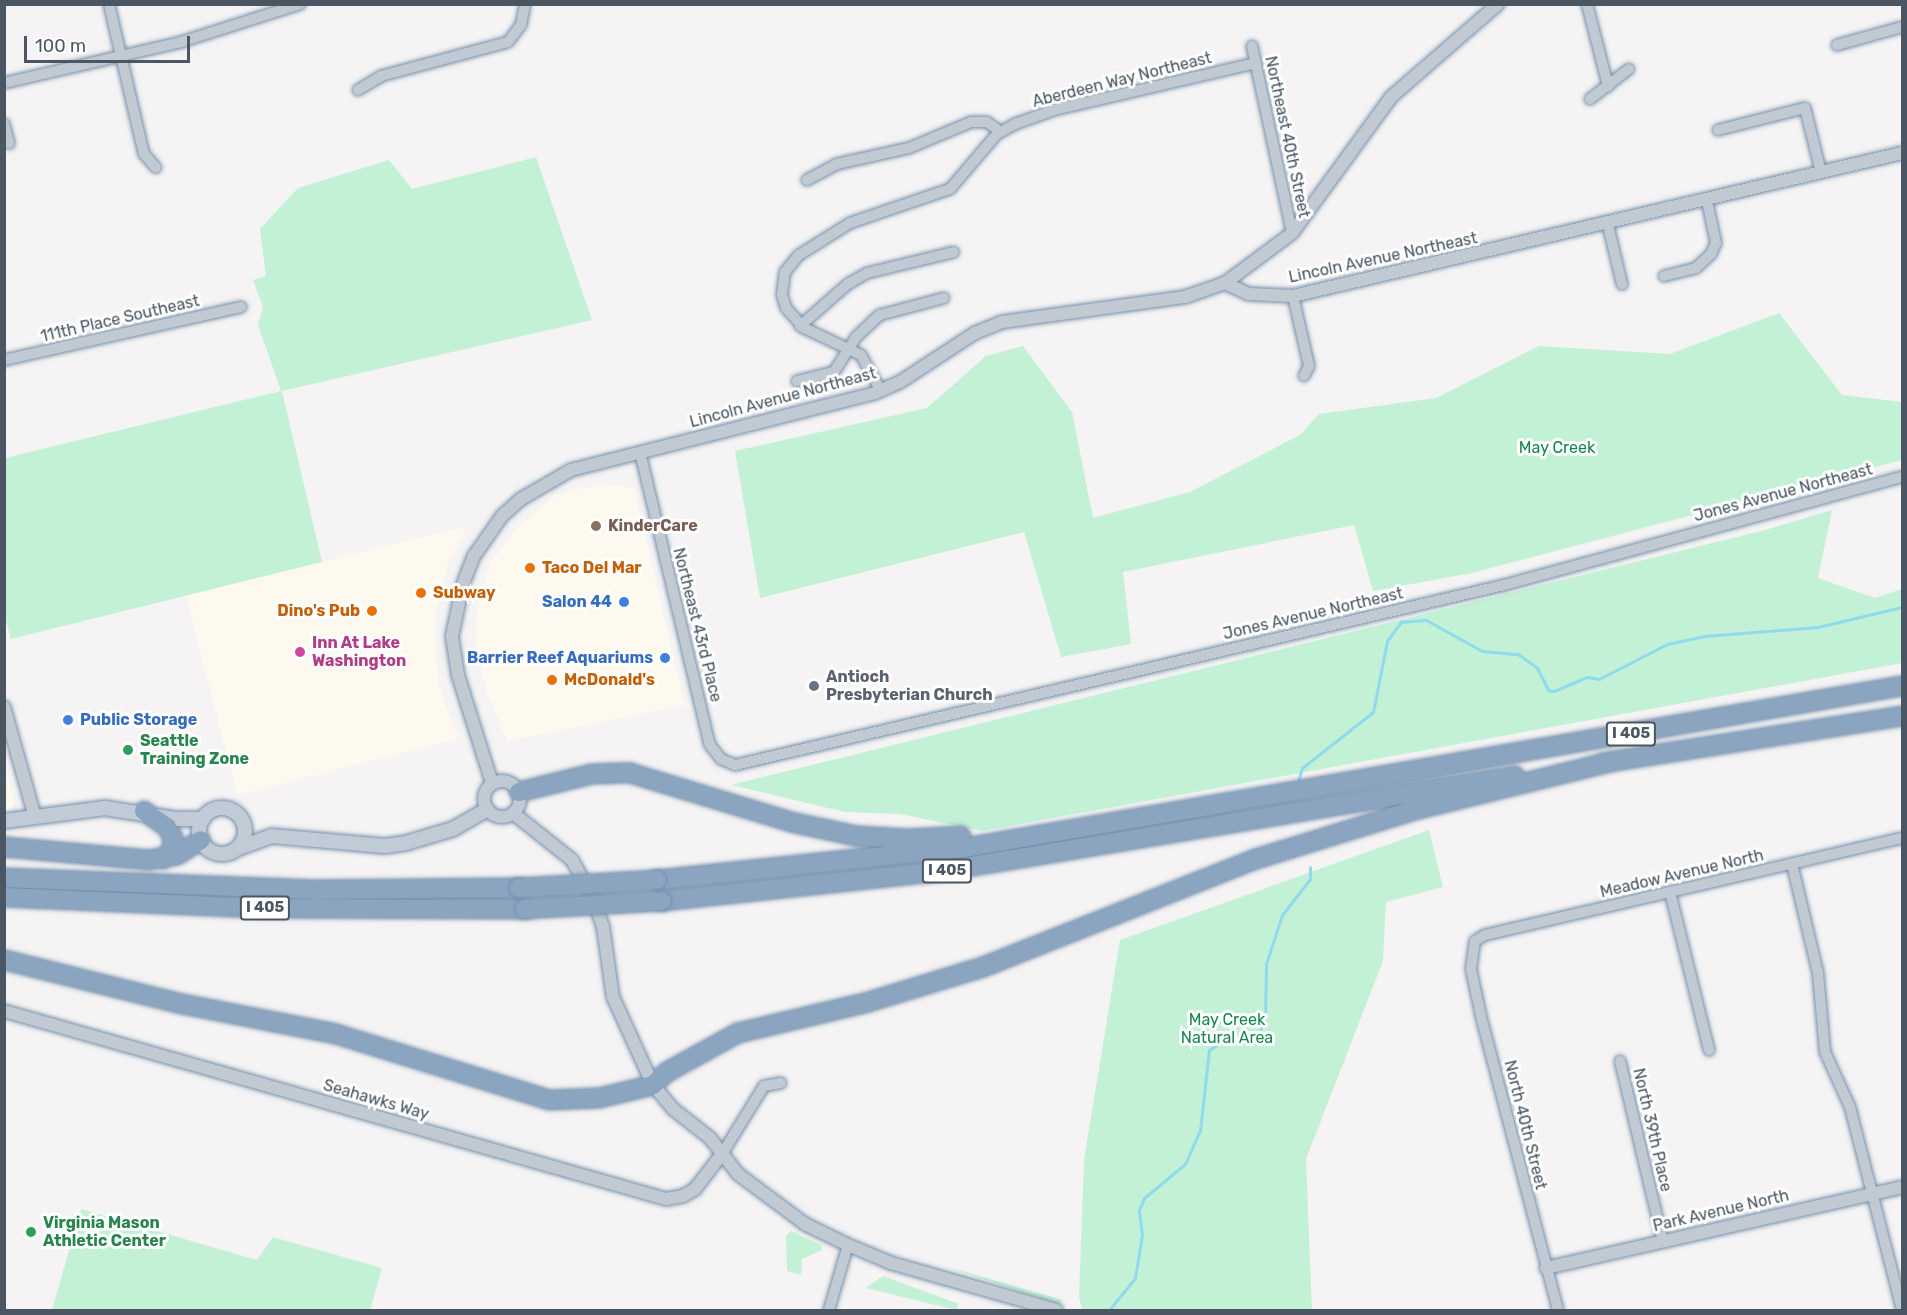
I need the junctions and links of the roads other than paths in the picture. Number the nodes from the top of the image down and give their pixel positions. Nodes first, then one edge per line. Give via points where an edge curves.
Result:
1 (109, 4) edge
2 (300, 4) edge
3 (525, 4) edge
4 (1498, 4) edge
5 (1587, 4) edge
6 (278, 8) edge
7 (1902, 27) edge
8 (1837, 45) dead end
9 (1252, 46) dead end
10 (121, 53) junction
11 (1256, 63) junction
12 (1629, 69) dead end
13 (4, 83) edge
14 (1608, 86) junction
15 (358, 90) dead end
16 (1590, 99) dead end
17 (4, 124) edge
18 (1718, 130) dead end
19 (1001, 132) junction
20 (9, 143) dead end
21 (1902, 153) edge
22 (156, 168) dead end
23 (1821, 172) junction
24 (807, 180) dead end
25 (1707, 201) junction
26 (1608, 225) junction
27 (1292, 233) junction
28 (954, 252) dead end
29 (1664, 276) dead end
30 (1225, 283) junction
31 (1622, 284) dead end
32 (1293, 296) junction
33 (944, 298) dead end
34 (241, 307) dead end
35 (801, 326) junction
36 (850, 347) junction
37 (4, 360) edge
38 (1304, 376) dead end
39 (797, 381) dead end
40 (882, 391) junction
41 (640, 452) junction
42 (1902, 477) edge
43 (1902, 686) edge
44 (4, 707) edge
45 (1902, 716) edge
46 (1612, 761) junction
47 (727, 763) joint
48 (492, 783) junction
49 (519, 792) junction
50 (487, 809) junction
51 (144, 811) junction
52 (513, 813) junction
53 (35, 817) junction
54 (174, 819) junction
55 (202, 819) junction
56 (1136, 819) junction
57 (4, 820) edge
58 (243, 823) junction
59 (271, 836) junction
60 (200, 838) junction
61 (1902, 838) edge
62 (4, 847) edge
63 (236, 849) junction
64 (163, 859) junction
65 (1792, 864) junction
66 (4, 878) edge
67 (1670, 892) junction
68 (4, 897) edge
69 (1473, 946) joint
70 (4, 960) edge
71 (4, 1011) edge
72 (1709, 1050) dead end
73 (1620, 1061) dead end
74 (781, 1083) dead end
75 (653, 1085) junction
76 (722, 1154) junction
77 (1902, 1187) edge
78 (1873, 1194) junction
79 (1663, 1240) junction
80 (848, 1245) junction
81 (1546, 1268) junction
82 (1055, 1310) edge
83 (829, 1311) edge
84 (1558, 1311) edge
85 (1902, 1311) edge

1 - 10 street
2 - 6 street
3 - 15 street via 521,26 500,46 381,76
4 - 27 street via 1391,97
5 - 14 street
6 - 10 street via 181,42
7 - 8 street
9 - 11 street, Northeast 40th Street
10 - 13 street
10 - 22 street via 144,154
11 - 19 street, Aberdeen Way Northeast via 1054,110
11 - 27 street, Northeast 40th Street
12 - 14 street
14 - 16 street
17 - 20 street
18 - 23 street via 1805,108
19 - 24 street via 987,122 971,122 909,148 837,164
19 - 35 street, Aberdeen Way Northeast via 950,189 850,223 788,264 782,295 786,308
21 - 23 street, Lincoln Avenue Northeast
23 - 25 street, Lincoln Avenue Northeast
25 - 26 street, Lincoln Avenue Northeast
25 - 29 street via 1716,243 1711,254 1696,268
26 - 31 street
26 - 32 street, Lincoln Avenue Northeast
27 - 30 street
28 - 35 street via 867,273 848,284
30 - 32 street, Lincoln Avenue Northeast via 1249,294
30 - 40 street, Lincoln Avenue Northeast via 1185,297 1002,322 975,333
32 - 38 street via 1309,366
33 - 36 street via 880,315 863,328
34 - 37 street, 111th Place Southeast
35 - 36 street
36 - 39 street via 834,372
36 - 40 street via 861,355
40 - 41 street, Lincoln Avenue Northeast
41 - 47 street, Northeast 43rd Place via 711,745
41 - 48 street, Lincoln Avenue Northeast via 571,470 536,488 502,516 474,556 455,614 453,654
42 - 47 street, Jones Avenue Northeast via 1504,585 753,764
43 - 56 highway, I 405
44 - 53 street
45 - 46 highway, I 405
46 - 68 highway, I 405, bridge via 1361,799 942,872 662,901 525,909 265,908
46 - 75 highway via 1358,825 1256,859 983,967 865,1003 738,1033 667,1072
48 - 49 street via 505,781
48 - 50 street via 484,792
49 - 52 street via 519,804
49 - 56 highway via 592,774 630,773 820,829 909,839
50 - 52 street via 496,816
50 - 59 main road via 453,829 385,846
51 - 53 main road via 105,807
51 - 54 main road
51 - 64 highway via 167,827 173,838 172,850
52 - 75 street via 572,860 594,898 603,927 613,997
53 - 57 main road
54 - 55 main road
54 - 60 main road
55 - 58 main road via 221,808 235,812
55 - 60 main road
56 - 66 highway, I 405, bridge via 926,852 657,879 519,888 311,890
58 - 59 main road
58 - 63 main road via 244,837
59 - 63 main road
60 - 63 main road via 217,853
60 - 64 highway via 177,855
61 - 65 street, Meadow Avenue North
62 - 64 highway
65 - 67 street, Meadow Avenue North
65 - 78 street via 1818,973 1825,1052 1850,1107
67 - 69 street, Meadow Avenue North via 1485,935
67 - 72 street
69 - 81 street, North 40th Street via 1471,969 1481,1016
70 - 75 highway via 182,1004 336,1034 549,1100 599,1098
71 - 76 street, Seahawks Way via 666,1199 695,1189
73 - 79 street, North 39th Place
74 - 76 street via 764,1086
75 - 76 street
76 - 80 street via 764,1196
77 - 78 street, Park Avenue North
78 - 79 street, Park Avenue North
78 - 85 street
79 - 81 street, Park Avenue North
80 - 82 street via 891,1263
80 - 83 street
81 - 84 street, North 40th Street

